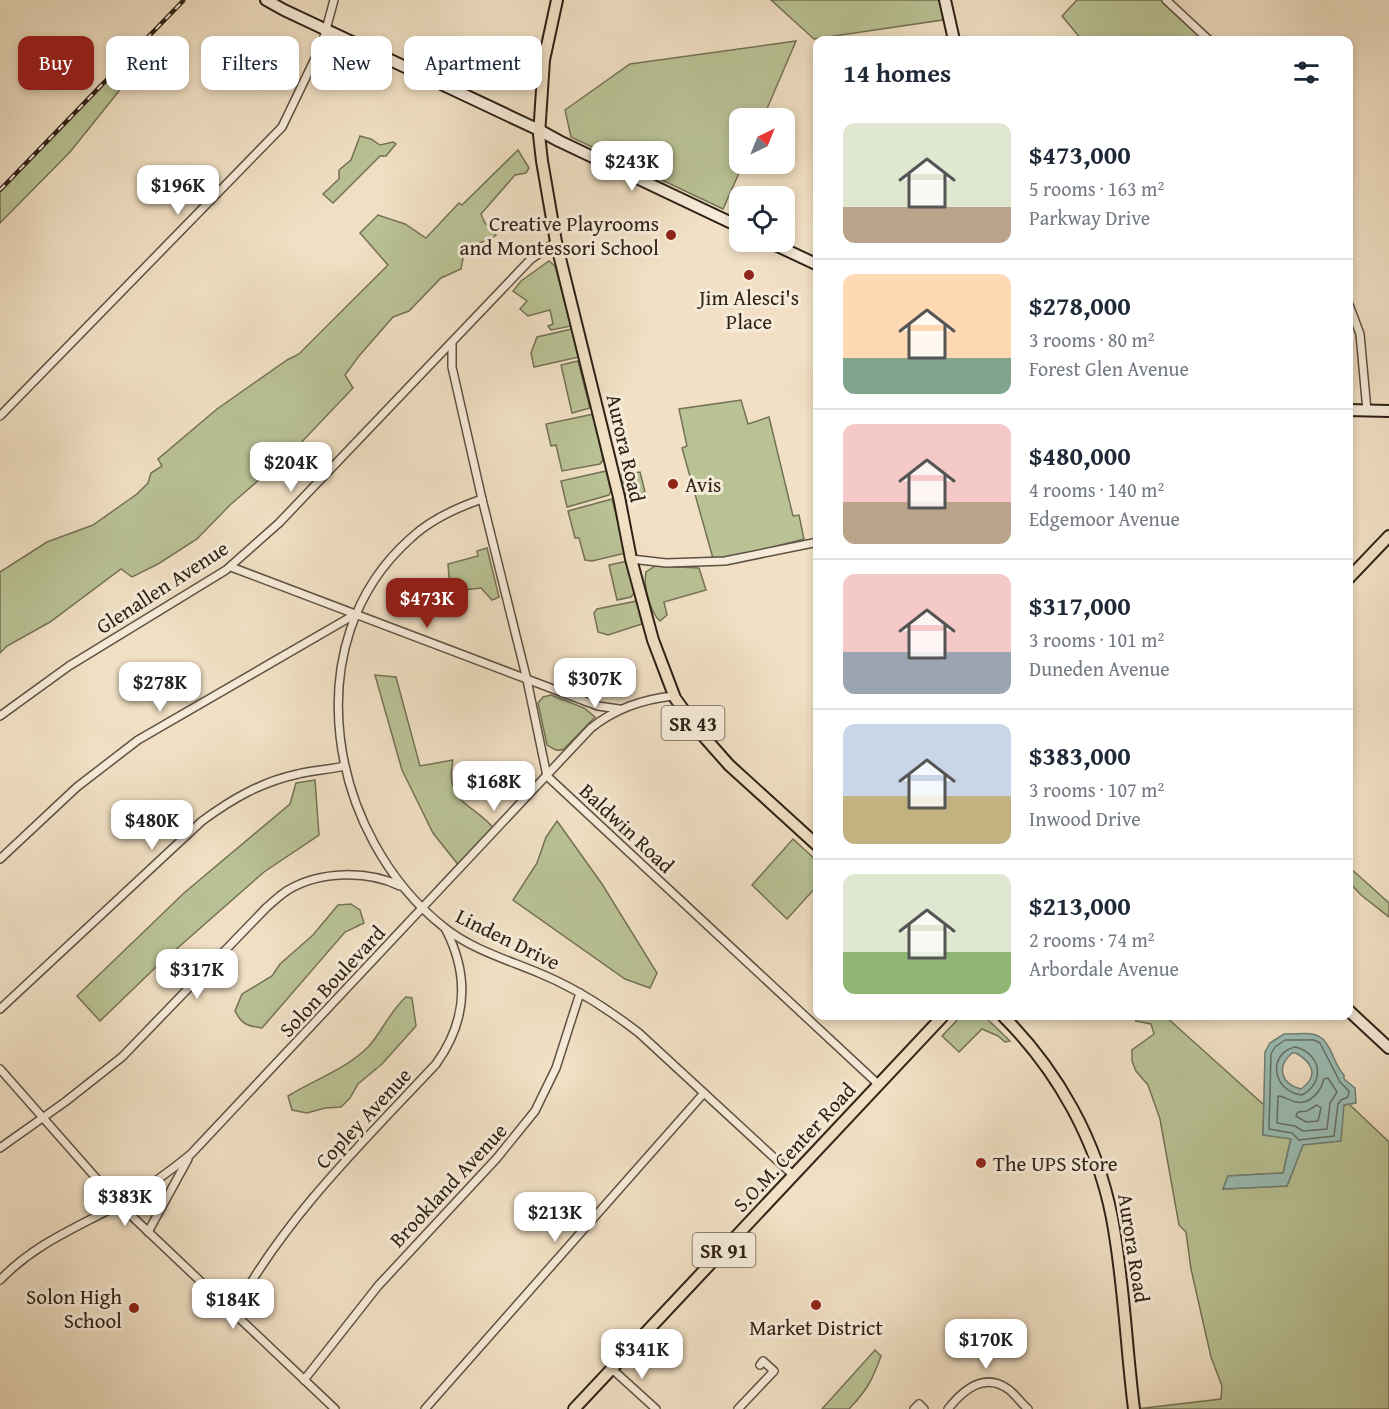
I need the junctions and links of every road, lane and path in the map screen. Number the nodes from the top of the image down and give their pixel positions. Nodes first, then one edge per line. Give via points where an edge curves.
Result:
1 (266, 0) edge
2 (334, 0) edge
3 (557, 0) edge
4 (945, 0) edge
5 (1166, 0) edge
6 (327, 31) junction
7 (953, 36) edge
8 (1205, 36) edge
9 (539, 130) junction
10 (729, 222) edge
11 (556, 242) junction
12 (790, 252) edge
13 (813, 263) edge
14 (1353, 315) edge
15 (452, 343) junction
16 (1353, 410) edge
17 (1367, 411) junction
18 (1389, 411) edge
19 (0, 416) edge
20 (482, 498) junction
21 (1389, 536) edge
22 (813, 543) edge
23 (631, 559) junction
24 (231, 567) junction
25 (1353, 574) edge
26 (354, 615) junction
27 (527, 680) junction
28 (674, 696) junction
29 (619, 709) junction
30 (0, 716) edge
31 (344, 766) junction
32 (547, 776) junction
33 (813, 841) edge
34 (0, 859) edge
35 (404, 888) junction
36 (422, 908) junction
37 (446, 930) junction
38 (580, 993) junction
39 (0, 1009) edge
40 (1353, 1015) edge
41 (939, 1020) edge
42 (1007, 1020) edge
43 (1389, 1048) edge
44 (0, 1069) edge
45 (878, 1084) junction
46 (704, 1093) junction
47 (42, 1119) junction
48 (0, 1148) edge
49 (191, 1154) junction
50 (794, 1176) junction
51 (120, 1204) junction
52 (148, 1232) junction
53 (0, 1280) edge
54 (233, 1313) junction
55 (760, 1365) dead end
56 (612, 1369) junction
57 (304, 1380) junction
58 (335, 1409) edge
59 (425, 1409) edge
60 (574, 1409) edge
61 (656, 1409) edge
62 (738, 1409) edge
63 (914, 1409) edge
64 (924, 1409) edge
65 (948, 1409) edge
66 (1028, 1409) edge
67 (1134, 1409) edge

1 - 6 street
2 - 6 street
3 - 9 main road, Aurora Road / SR 43 via 544,60
4 - 7 street
5 - 8 street
6 - 9 street
6 - 19 street via 282,127
9 - 10 street
9 - 11 main road, Aurora Road / SR 43
11 - 15 street, Glenallen Avenue via 531,260
11 - 23 main road, Aurora Road / SR 43
12 - 13 street
14 - 17 street via 1360,334
15 - 20 street via 452,367
15 - 24 street, Glenallen Avenue via 279,523
16 - 17 street
17 - 18 street
20 - 26 street, Linden Drive via 439,518 412,537 382,569
20 - 27 street
21 - 25 main road
22 - 23 street via 714,562
23 - 28 main road, Aurora Road / SR 43 via 652,640
24 - 26 street
24 - 30 street, Glenallen Avenue via 69,666
26 - 27 street
26 - 31 street, Linden Drive via 344,654 338,705
26 - 34 street via 138,740 76,787
27 - 29 street via 598,706
27 - 32 street
28 - 29 street, Solon Boulevard
28 - 33 main road, Aurora Road / SR 43 via 729,765
29 - 32 street, Solon Boulevard via 591,728
31 - 35 street, Linden Drive via 368,834
31 - 39 street via 259,785 221,807
32 - 36 street, Solon Boulevard
32 - 45 street, Baldwin Road
35 - 36 street, Linden Drive
35 - 47 street via 388,880 339,875 311,880 288,890 122,1058
36 - 37 street, Linden Drive
36 - 49 street, Solon Boulevard
37 - 38 street, Linden Drive
37 - 54 street, Copley Avenue via 460,970 462,996 450,1046 301,1210
38 - 46 street, Linden Drive via 639,1033
38 - 57 street, Brookland Avenue via 556,1068 535,1111 497,1158 378,1286
40 - 43 street
41 - 45 main road, S.O.M. Center Road / SR 91
42 - 67 main road, Aurora Road via 1030,1044 1066,1097 1079,1119 1102,1179 1112,1218
44 - 47 street
45 - 50 main road, S.O.M. Center Road / SR 91
46 - 50 street, Linden Drive
46 - 59 street
47 - 48 street
47 - 51 street
49 - 51 street, Solon Boulevard via 158,1181
49 - 52 street
50 - 56 main road, S.O.M. Center Road / SR 91
51 - 52 street
51 - 53 street, Solon Boulevard via 49,1241
52 - 54 street
54 - 57 street
55 - 62 street via 763,1361 774,1371
56 - 60 main road, S.O.M. Center Road / SR 91
56 - 61 street
57 - 58 street
63 - 64 street via 919,1404
65 - 66 street via 964,1390 986,1382 1009,1389

